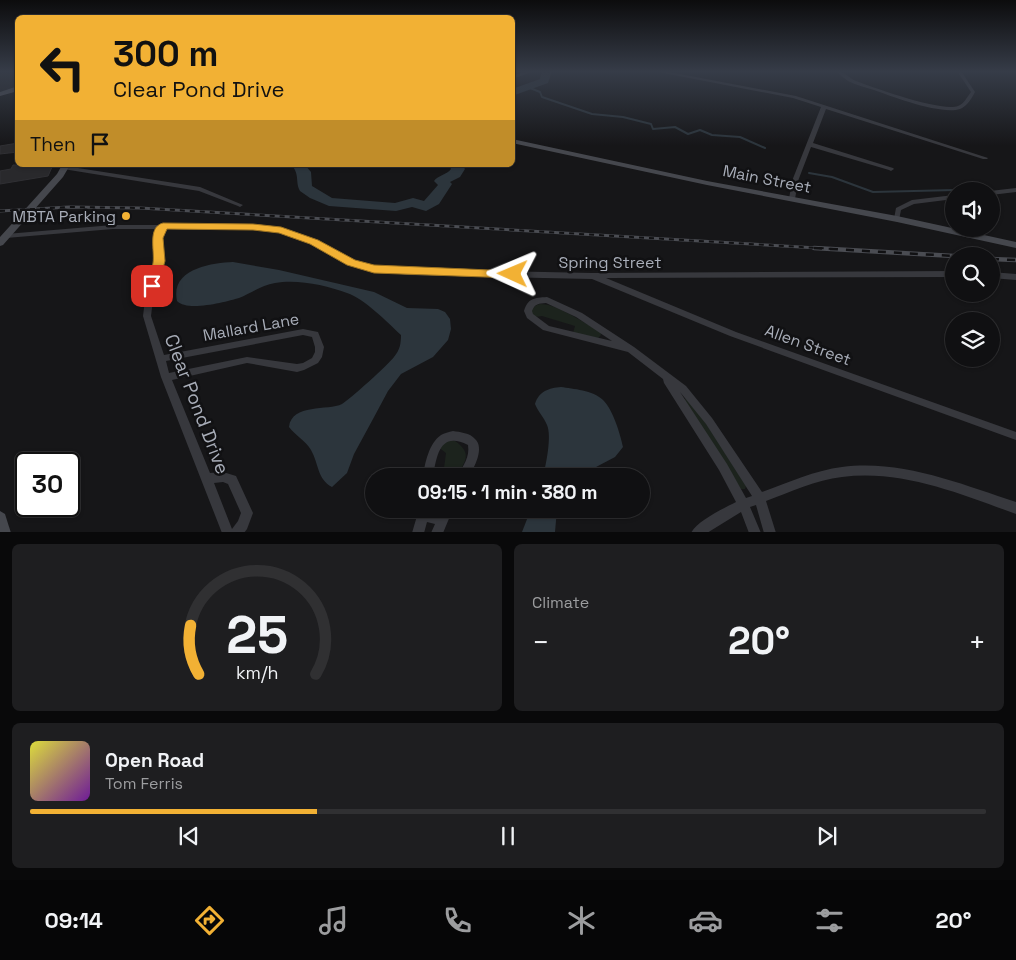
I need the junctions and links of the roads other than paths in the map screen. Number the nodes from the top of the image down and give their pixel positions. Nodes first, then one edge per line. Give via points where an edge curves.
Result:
1 (786, 96) edge
2 (900, 96) edge
3 (970, 96) edge
4 (824, 107) junction
5 (515, 142) edge
6 (809, 144) junction
7 (985, 158) dead end
8 (65, 167) edge
9 (891, 169) dead end
10 (1016, 190) edge
11 (1000, 192) edge
12 (945, 198) edge
13 (792, 199) junction
14 (240, 205) dead end
15 (897, 219) junction
16 (163, 226) junction
17 (3, 240) edge
18 (1016, 245) edge
19 (945, 274) edge
20 (592, 276) junction
21 (1000, 276) edge
22 (1016, 277) edge
23 (631, 349) junction
24 (160, 359) junction
25 (662, 375) junction
26 (166, 377) junction
27 (1016, 436) edge
28 (429, 468) edge
29 (468, 468) edge
30 (206, 479) junction
31 (759, 497) junction
32 (743, 504) junction
33 (1016, 508) edge
34 (0, 518) edge
35 (423, 518) edge
36 (436, 518) edge
37 (443, 518) edge
38 (442, 521) junction
39 (3, 532) edge
40 (228, 532) edge
41 (236, 532) edge
42 (418, 532) edge
43 (437, 532) edge
44 (697, 532) edge
45 (755, 532) edge
46 (770, 532) edge

1 - 4 street
2 - 3 street via 952,109 962,106
4 - 6 street
4 - 7 street
5 - 13 main road, Main Street
6 - 9 street
6 - 13 street via 794,181
8 - 14 street via 200,188
8 - 17 main road
10 - 11 street
12 - 15 street via 905,204 898,209
13 - 15 main road, Main Street
15 - 18 main road, Main Street
16 - 17 street, Spring Street via 113,227
16 - 20 street, Spring Street via 281,230 314,242 351,262 381,270
16 - 24 street, Clear Pond Drive via 158,238 159,261 147,308
19 - 20 street, Spring Street
20 - 27 street, Allen Street via 732,334
21 - 22 street
23 - 23 street via 554,302 542,300 530,305 530,316 546,328
23 - 25 street
24 - 26 street, Clear Pond Drive
24 - 26 street, Mallard Lane via 303,332 315,334 321,345 319,356 312,365 305,367 247,360
25 - 31 street via 697,404
25 - 32 street via 723,467
26 - 30 street, Clear Pond Drive
28 - 29 street via 435,446 453,436 472,442 475,450
30 - 40 street, Clear Pond Drive
30 - 41 street via 223,477 232,480 247,513 243,525
31 - 32 street
31 - 33 street via 840,472 880,471 934,482
31 - 46 street
32 - 44 street
32 - 45 street
34 - 39 main road
35 - 42 street
36 - 38 street
37 - 38 street
38 - 43 street

